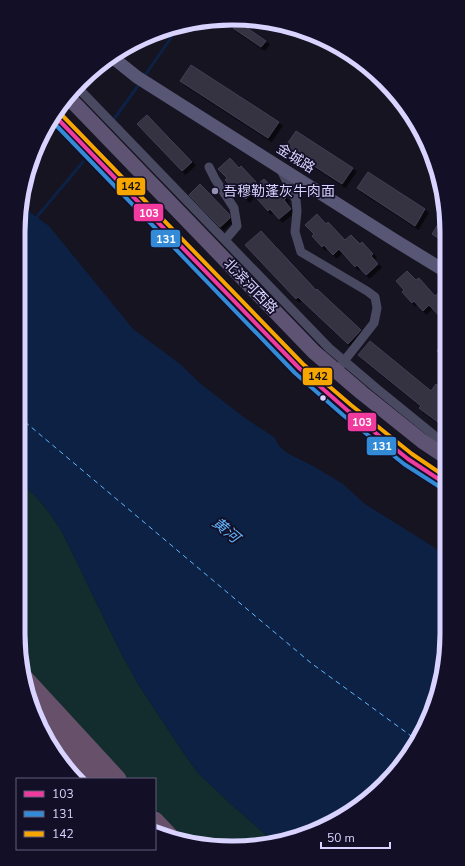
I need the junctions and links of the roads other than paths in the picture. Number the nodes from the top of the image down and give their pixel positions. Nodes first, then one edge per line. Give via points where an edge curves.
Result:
1 (116, 60) edge
2 (81, 91) edge
3 (72, 101) edge
4 (58, 120) edge
5 (279, 166) junction
6 (209, 167) dead end
7 (225, 240) junction
8 (440, 268) edge
9 (340, 366) junction
10 (440, 439) edge
11 (440, 453) edge
12 (440, 480) edge
13 (32, 685) edge
14 (44, 721) edge
15 (97, 778) edge
16 (117, 778) edge
17 (156, 821) edge
18 (164, 829) edge

1 - 5 street, 金城路 via 149,85
2 - 7 street
3 - 9 main road, 北滨河西路 via 314,352
4 - 12 main road, 北滨河西路 via 299,368 408,459
5 - 8 street, 金城路
5 - 9 street via 296,200 296,232 301,252 375,297 377,308 374,323
6 - 7 street via 234,208 237,226
7 - 9 street via 330,348
9 - 10 street via 400,407
9 - 11 main road, 北滨河西路 via 368,398
13 - 16 highway
14 - 15 highway
17 - 18 highway

